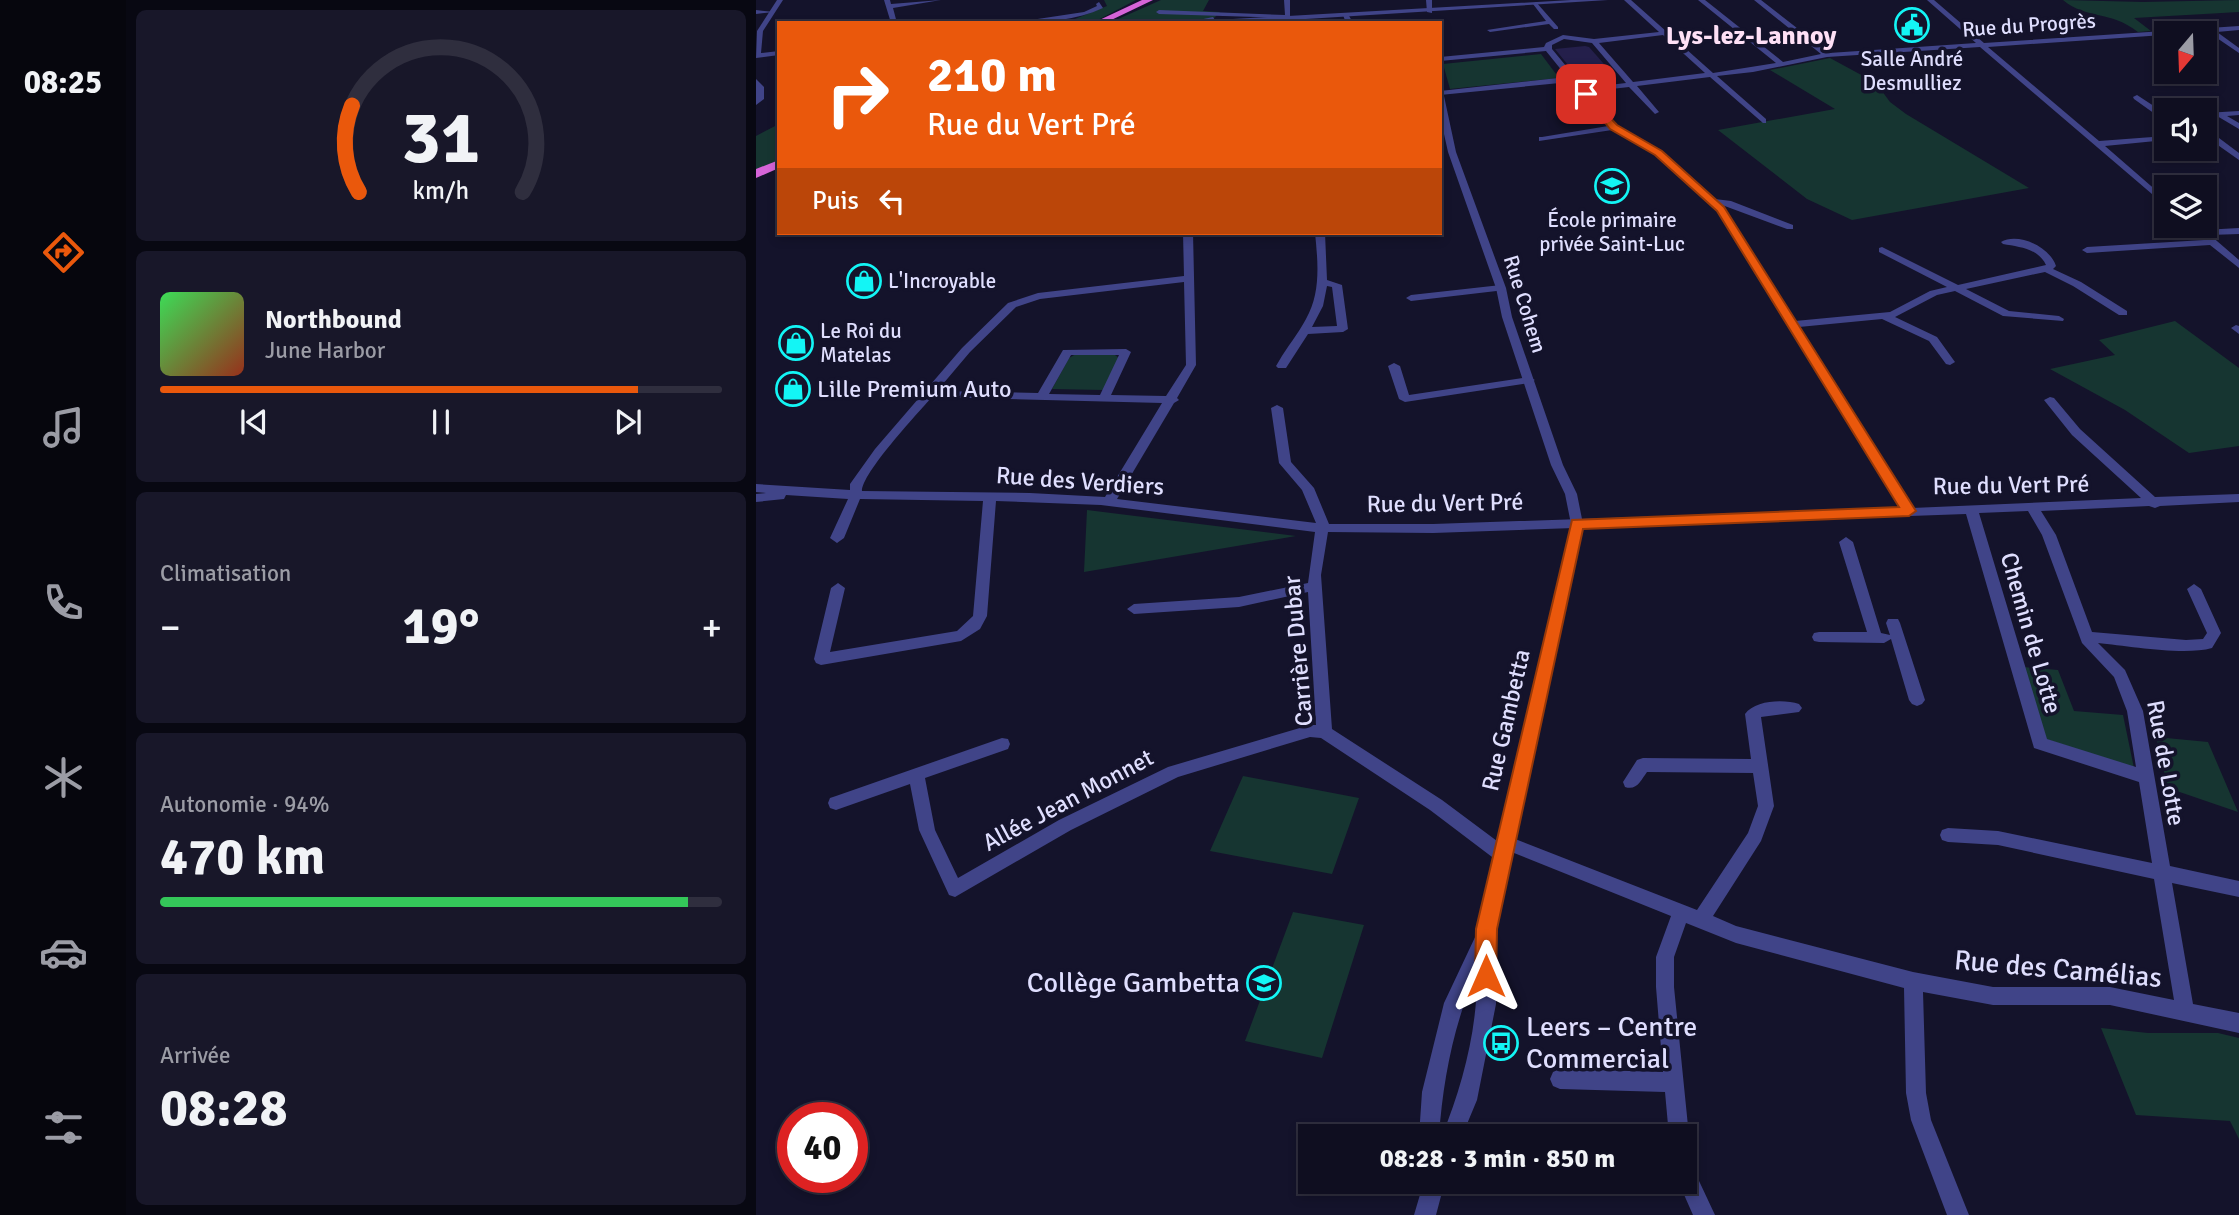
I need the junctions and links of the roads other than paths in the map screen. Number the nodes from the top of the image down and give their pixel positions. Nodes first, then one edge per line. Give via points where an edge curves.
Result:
1 (780, 0) edge
2 (938, 0) edge
3 (1149, 0) edge
4 (1155, 0) edge
5 (1287, 0) edge
6 (1429, 0) edge
7 (1605, 0) edge
8 (1627, 0) edge
9 (1701, 0) edge
10 (1757, 0) edge
11 (1930, 0) edge
12 (888, 3) edge
13 (1539, 3) edge
14 (1099, 4) dead end
15 (756, 12) edge
16 (771, 12) junction
17 (1159, 12) dead end
18 (1430, 12) junction
19 (1346, 15) junction
20 (1226, 17) junction
21 (1288, 17) junction
22 (894, 20) edge
23 (1030, 21) edge
24 (1102, 21) edge
25 (1108, 21) edge
26 (1199, 21) edge
27 (1211, 21) edge
28 (1349, 21) edge
29 (1424, 21) edge
30 (1551, 22) junction
31 (2239, 28) edge
32 (1490, 30) dead end
33 (2217, 30) edge
34 (1665, 33) junction
35 (2154, 34) edge
36 (2217, 35) edge
37 (1563, 37) junction
38 (1594, 41) junction
39 (1984, 46) junction
40 (1548, 49) junction
41 (2239, 51) edge
42 (777, 52) edge
43 (1827, 55) junction
44 (756, 57) edge
45 (1442, 59) edge
46 (1781, 64) junction
47 (1711, 75) junction
48 (1574, 79) junction
49 (756, 81) edge
50 (1631, 85) junction
51 (1592, 89) junction
52 (1442, 94) edge
53 (2137, 97) dead end
54 (756, 103) edge
55 (1442, 104) edge
56 (2154, 109) edge
57 (1655, 112) dead end
58 (2239, 113) edge
59 (2219, 114) joint
60 (1763, 121) dead end
61 (1613, 127) junction
62 (2232, 131) edge
63 (1542, 139) dead end
64 (2154, 139) edge
65 (2217, 142) edge
66 (2098, 144) junction
67 (2239, 157) edge
68 (777, 165) edge
69 (756, 175) edge
70 (2154, 193) edge
71 (1713, 201) junction
72 (1790, 227) dead end
73 (2217, 229) edge
74 (2239, 230) edge
75 (1188, 235) edge
76 (1320, 235) edge
77 (2208, 238) edge
78 (2006, 242) dead end
79 (2216, 245) junction
80 (2239, 246) edge
81 (1882, 250) dead end
82 (2087, 250) dead end
83 (2239, 265) edge
84 (2046, 270) junction
85 (1189, 278) junction
86 (1323, 282) junction
87 (1501, 288) junction
88 (1956, 288) junction
89 (1410, 298) dead end
90 (2123, 313) dead end
91 (1886, 317) junction
92 (2059, 319) dead end
93 (1792, 324) junction
94 (1305, 331) junction
95 (1950, 362) dead end
96 (1282, 366) dead end
97 (1394, 366) dead end
98 (1529, 380) junction
99 (929, 394) junction
100 (1042, 396) junction
101 (1104, 398) junction
102 (1172, 400) junction
103 (2050, 400) dead end
104 (1277, 408) dead end
105 (756, 488) edge
106 (834, 493) junction
107 (856, 494) junction
108 (990, 497) junction
109 (756, 498) edge
110 (2239, 498) edge
111 (1108, 503) junction
112 (2155, 504) junction
113 (2033, 509) junction
114 (1909, 511) junction
115 (1972, 511) junction
116 (1577, 524) junction
117 (1323, 528) junction
118 (837, 538) dead end
119 (1846, 542) dead end
120 (1315, 586) junction
121 (838, 588) dead end
122 (2194, 589) dead end
123 (1134, 609) dead end
124 (1893, 623) dead end
125 (1819, 637) dead end
126 (2086, 637) junction
127 (1876, 638) junction
128 (1898, 638) junction
129 (1917, 701) dead end
130 (1794, 708) dead end
131 (1324, 732) junction
132 (1002, 744) dead end
133 (1760, 766) junction
134 (916, 775) junction
135 (2145, 777) junction
136 (1631, 782) dead end
137 (836, 803) dead end
138 (1948, 835) dead end
139 (1504, 849) junction
140 (2160, 871) junction
141 (2239, 890) edge
142 (1681, 914) junction
143 (1700, 921) junction
144 (1486, 929) junction
145 (1913, 981) junction
146 (2185, 1010) junction
147 (2239, 1023) edge
148 (1560, 1079) dead end
149 (1673, 1082) junction
150 (1430, 1124) edge
151 (1457, 1124) edge
152 (1678, 1124) edge
153 (1425, 1194) edge
154 (1431, 1194) edge
155 (1694, 1194) edge
156 (1424, 1215) edge
157 (1704, 1215) edge
158 (1958, 1215) edge

1 - 16 street
2 - 12 street
3 - 24 highway
4 - 25 highway
5 - 21 street
6 - 18 street
7 - 13 street
8 - 34 street
9 - 46 street
10 - 43 street
11 - 39 street
12 - 22 street
13 - 18 street
13 - 30 street
14 - 23 street via 1101,7 1085,14
15 - 16 street
16 - 44 street via 760,31
17 - 20 street
18 - 19 street
18 - 29 street
19 - 21 street
19 - 28 street
20 - 21 street
20 - 26 street
20 - 27 street
30 - 32 street
30 - 37 street
31 - 33 street, Rue du Progrès
34 - 38 street
34 - 47 street
35 - 39 street, Rue du Progrès
36 - 41 street
37 - 38 street
37 - 40 street via 1548,44
38 - 50 street
39 - 43 street, Rue du Progrès
39 - 66 street
40 - 45 street
40 - 48 street
42 - 44 street
43 - 46 street, Rue du Progrès
46 - 47 street, Rue du Progrès
47 - 50 street, Rue du Progrès
47 - 60 street
48 - 51 street via 1580,87
48 - 52 street
49 - 54 street via 760,99
50 - 51 street
50 - 57 street
51 - 61 street via 1586,94
53 - 56 street
55 - 87 street, Rue Cohem via 1452,152
58 - 59 street
59 - 62 street
61 - 63 street
61 - 71 street via 1658,153
64 - 66 street
65 - 67 street
66 - 70 street
68 - 69 highway
71 - 72 street
71 - 93 street
73 - 74 street
75 - 85 street
76 - 86 street
77 - 79 street
78 - 84 street via 2032,246 2051,261
79 - 80 street
79 - 82 street
79 - 83 street
81 - 88 street
84 - 88 street
84 - 90 street
85 - 99 street via 1019,301 965,350
85 - 102 street via 1192,359
86 - 94 street via 1318,307
86 - 94 street via 1337,285 1343,329
87 - 89 street
87 - 98 street, Rue Cohem
88 - 91 street via 1934,293
88 - 92 street via 2007,314
91 - 93 street
91 - 95 street via 1933,339
93 - 114 street
94 - 96 street
97 - 98 street via 1405,399
98 - 116 street, Rue Cohem via 1557,466 1572,494
99 - 100 street
99 - 107 street via 879,452 856,484
100 - 101 street
100 - 101 street via 1067,352 1126,352
101 - 102 street
102 - 111 street
103 - 112 street via 2076,432
104 - 117 street via 1285,463 1308,488
105 - 106 street, Rue des Verdiers
106 - 107 street, Rue des Verdiers
106 - 109 street, Rue des Verdiers
107 - 108 street, Rue des Verdiers
107 - 118 street
108 - 111 street, Rue des Verdiers
108 - 121 street via 980,616 969,632 821,659
110 - 112 street, Rue du Vert Pré
111 - 117 street, Rue des Verdiers
112 - 113 street, Rue du Vert Pré
113 - 115 street, Rue du Vert Pré
113 - 126 street, Rue de Lotte via 2049,535
114 - 115 street, Rue du Vert Pré
114 - 116 street, Rue du Vert Pré
115 - 135 street, Chemin de Lotte via 2040,743
116 - 117 street, Rue du Vert Pré
116 - 139 street, Rue Gambetta
117 - 120 street, Carrière Dubar
119 - 127 street
120 - 123 street via 1239,602
120 - 131 street, Carrière Dubar
122 - 126 street via 2214,634 2207,643
124 - 128 street
125 - 127 street
126 - 135 street, Rue de Lotte via 2124,681 2137,720
127 - 128 street
128 - 129 street
130 - 133 street via 1753,714
131 - 134 street, Allée Jean Monnet via 1303,731 1174,772 1052,832 955,889 926,830
131 - 139 street, Carrière Dubar
132 - 134 street
133 - 136 street via 1643,765
133 - 143 street via 1766,806 1763,819
134 - 137 street
135 - 140 street, Rue de Lotte
138 - 140 street via 1998,838
139 - 142 street, Rue des Camélias
139 - 144 street, Rue Gambetta
140 - 141 street
140 - 146 street, Rue de Lotte
142 - 143 street, Rue des Camélias
142 - 149 street via 1665,957
143 - 145 street, Rue des Camélias
144 - 150 street, Rue Gambetta via 1453,1003 1432,1092
144 - 151 street, Rue Gambetta via 1487,1004 1467,1100
145 - 146 street, Rue des Camélias via 1993,996 2110,996
145 - 158 street via 1921,1120
146 - 147 street, Rue des Camélias
148 - 149 street
149 - 152 street
153 - 156 street
154 - 156 street
155 - 157 street

